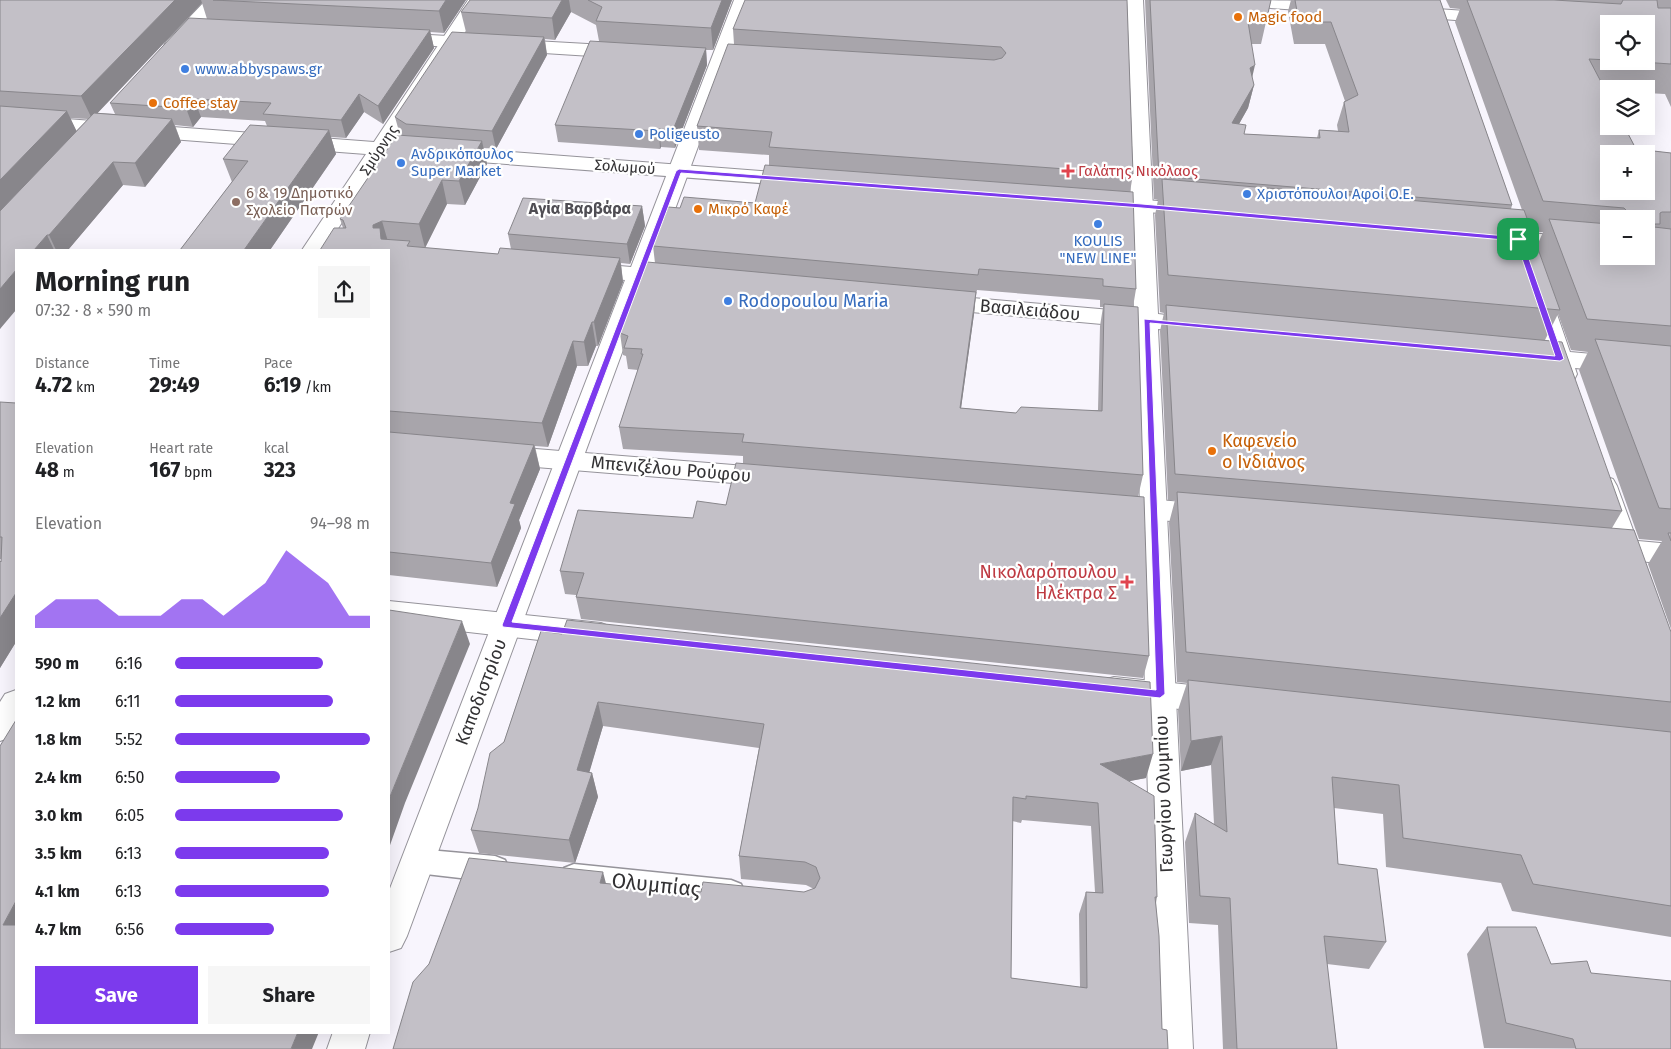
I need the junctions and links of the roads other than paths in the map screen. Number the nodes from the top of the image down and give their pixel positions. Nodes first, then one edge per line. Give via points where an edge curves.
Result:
1 (216, 0) edge
2 (477, 0) edge
3 (744, 0) edge
4 (1134, 0) edge
5 (1228, 0) edge
6 (1342, 8) edge
7 (1391, 11) edge
8 (1441, 16) edge
9 (1510, 19) edge
10 (373, 38) edge
11 (450, 41) junction
12 (644, 53) edge
13 (164, 57) edge
14 (117, 106) edge
15 (0, 120) edge
16 (91, 135) junction
17 (380, 148) junction
18 (679, 171) junction
19 (817, 181) edge
20 (1073, 201) edge
21 (1142, 206) junction
22 (1212, 212) edge
23 (1479, 235) edge
24 (1600, 247) edge
25 (1522, 248) junction
26 (314, 249) edge
27 (562, 268) edge
28 (639, 274) junction
29 (699, 280) edge
30 (918, 300) edge
31 (1146, 321) junction
32 (1225, 328) edge
33 (1511, 354) edge
34 (1560, 359) junction
35 (1671, 369) edge
36 (1573, 395) edge
37 (474, 452) edge
38 (569, 460) junction
39 (1598, 468) edge
40 (797, 480) edge
41 (1084, 504) edge
42 (1153, 510) junction
43 (1232, 516) edge
44 (1578, 546) edge
45 (1627, 550) junction
46 (1671, 554) edge
47 (1640, 586) edge
48 (390, 612) edge
49 (506, 625) junction
50 (625, 637) edge
51 (1091, 687) edge
52 (1160, 694) junction
53 (1249, 704) edge
54 (15, 705) edge
55 (0, 728) edge
56 (417, 861) junction
57 (516, 871) edge
58 (546, 874) edge
59 (755, 895) edge
60 (390, 933) edge
61 (351, 1034) edge
62 (346, 1049) edge
63 (1174, 1049) edge

1 - 13 street via 200,29
2 - 11 street, Σμύρνης
3 - 18 street, Καποδιστρίου
4 - 21 street, Γεωργίου Ολυμπίου
5 - 6 street
7 - 8 street
8 - 9 street
10 - 11 street
11 - 12 street
11 - 17 street, Σμύρνης
14 - 16 street
15 - 16 street, Σολωμού
16 - 17 street, Σολωμού
17 - 18 street, Σολωμού
17 - 26 street, Σμύρνης
18 - 19 street, Σολωμού
18 - 28 street, Καποδιστρίου
20 - 21 street
21 - 22 street
21 - 31 street, Γεωργίου Ολυμπίου
23 - 25 street
24 - 25 street
25 - 34 street
27 - 28 street
28 - 29 street
28 - 38 street, Καποδιστρίου
30 - 31 street, Βασιλειάδου
31 - 32 street, Βασιλειάδου
31 - 42 street, Γεωργίου Ολυμπίου
33 - 34 street
34 - 35 street
34 - 36 street
37 - 38 street, Μπενιζέλου Ρούφου
38 - 40 street, Μπενιζέλου Ρούφου
38 - 49 street, Καποδιστρίου
39 - 45 street
41 - 42 street
42 - 43 street
42 - 52 street, Γεωργίου Ολυμπίου
44 - 45 street
45 - 46 street
45 - 47 street
48 - 49 street
49 - 50 street
49 - 56 street, Καποδιστρίου
51 - 52 street
52 - 53 street
52 - 63 street, Γεωργίου Ολυμπίου
54 - 55 street
56 - 57 lane
56 - 60 street, Καποδιστρίου
58 - 59 lane, Ολυμπίας
61 - 62 street

